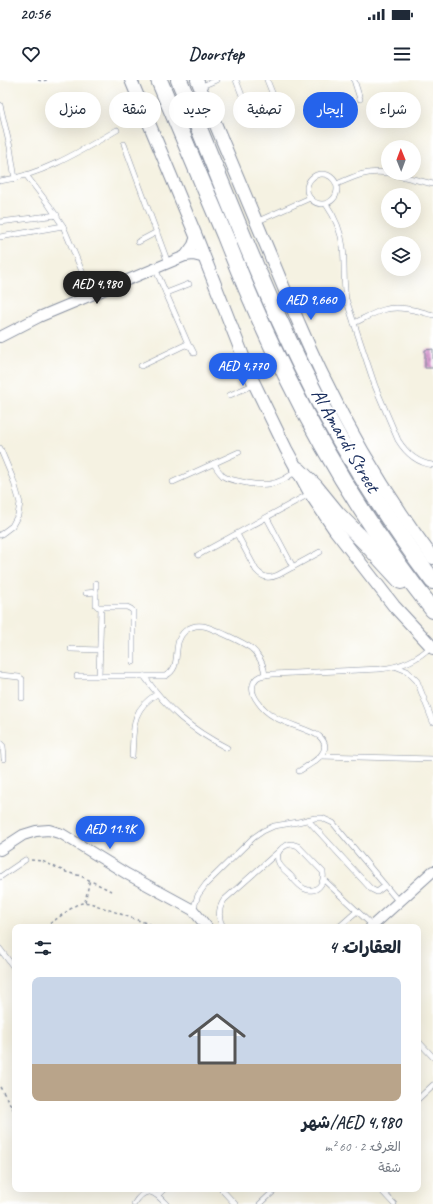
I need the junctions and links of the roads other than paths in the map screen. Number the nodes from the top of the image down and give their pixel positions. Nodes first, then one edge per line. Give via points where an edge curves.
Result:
1 (132, 80) edge
2 (159, 80) edge
3 (179, 80) edge
4 (216, 80) edge
5 (236, 80) edge
6 (267, 80) edge
7 (354, 80) edge
8 (199, 84) edge
9 (241, 92) edge
10 (272, 92) edge
11 (360, 99) dead end
12 (0, 105) edge
13 (117, 130) dead end
14 (124, 144) dead end
15 (381, 173) edge
16 (26, 175) junction
17 (15, 179) junction
18 (417, 180) edge
19 (0, 181) edge
20 (336, 184) junction
21 (433, 184) edge
22 (310, 198) junction
23 (326, 204) junction
24 (57, 215) junction
25 (0, 222) edge
26 (256, 222) junction
27 (63, 226) junction
28 (157, 232) junction
29 (196, 236) junction
30 (0, 237) edge
31 (138, 242) dead end
32 (185, 256) junction
33 (204, 258) junction
34 (168, 263) junction
35 (155, 268) junction
36 (189, 284) dead end
37 (166, 293) junction
38 (92, 295) junction
39 (433, 315) edge
40 (354, 323) junction
41 (0, 337) edge
42 (189, 346) junction
43 (194, 353) dead end
44 (141, 366) dead end
45 (255, 384) junction
46 (230, 395) dead end
47 (0, 448) edge
48 (238, 452) dead end
49 (214, 463) junction
50 (433, 465) edge
51 (298, 470) junction
52 (172, 482) dead end
53 (310, 493) junction
54 (267, 518) junction
55 (237, 534) junction
56 (0, 535) edge
57 (320, 552) dead end
58 (198, 556) dead end
59 (433, 558) edge
60 (293, 567) junction
61 (433, 581) edge
62 (96, 583) dead end
63 (96, 592) junction
64 (86, 593) dead end
65 (431, 607) edge
66 (101, 608) junction
67 (432, 647) edge
68 (72, 649) dead end
69 (100, 650) junction
70 (133, 662) dead end
71 (397, 666) junction
72 (0, 675) edge
73 (265, 675) junction
74 (77, 676) dead end
75 (99, 676) junction
76 (144, 676) junction
77 (157, 694) junction
78 (22, 698) dead end
79 (433, 722) edge
80 (0, 743) edge
81 (227, 748) dead end
82 (132, 756) dead end
83 (321, 756) junction
84 (4, 759) dead end
85 (433, 759) edge
86 (299, 771) dead end
87 (308, 820) junction
88 (0, 850) edge
89 (278, 852) junction
90 (25, 860) road end
91 (433, 871) edge
92 (0, 877) edge
93 (324, 880) junction
94 (385, 886) junction
95 (399, 902) junction
96 (192, 910) junction
97 (357, 911) junction
98 (204, 924) edge
99 (222, 924) edge
100 (342, 924) edge
101 (370, 924) edge
102 (374, 924) edge
103 (0, 949) edge
104 (12, 965) edge
105 (421, 1044) edge
106 (433, 1057) edge
107 (433, 1085) edge
108 (421, 1096) edge
109 (161, 1192) edge
110 (224, 1192) edge
111 (273, 1192) edge
112 (383, 1192) edge
113 (158, 1195) junction
114 (134, 1204) edge
115 (166, 1204) edge
116 (235, 1204) edge
117 (260, 1204) edge
118 (394, 1204) edge

1 - 29 street
2 - 65 main road, Al Amardi Street via 251,300 294,391 363,512
3 - 61 main road, Al Amardi Street via 269,297 304,372 356,467
4 - 8 lane
5 - 9 lane
6 - 10 lane
7 - 11 lane
8 - 26 street
12 - 17 lane
13 - 16 lane via 70,156
14 - 28 lane
15 - 20 lane via 364,173
16 - 17 lane
16 - 24 lane
17 - 19 lane
18 - 21 lane
20 - 22 lane via 328,175 319,174 311,178 307,186
20 - 23 lane via 336,196
22 - 23 lane via 317,204
22 - 26 lane
23 - 40 lane via 336,220 342,238 345,292
24 - 25 lane
24 - 27 lane
26 - 59 street via 300,327 341,412 388,493
27 - 30 lane
27 - 38 lane
28 - 31 lane
28 - 34 lane
29 - 32 street
29 - 33 street
32 - 33 street
32 - 34 street
33 - 45 street
34 - 35 street
35 - 37 lane
35 - 38 street
36 - 37 lane
37 - 42 lane
38 - 41 street
39 - 40 lane via 394,308
40 - 50 lane via 375,386 398,440 412,457
42 - 43 lane
42 - 44 lane via 183,346
45 - 46 lane
45 - 51 street
47 - 56 lane via 20,503 18,515 12,526
48 - 49 lane
49 - 51 lane via 224,477 261,485 280,482
49 - 52 lane
51 - 53 street
51 - 65 main road via 396,576
53 - 54 lane
53 - 67 street via 334,530 394,606
54 - 55 lane
54 - 60 lane
55 - 58 lane
55 - 60 lane via 260,575 272,578
57 - 60 lane
62 - 63 lane
63 - 64 lane
63 - 66 lane via 96,605
66 - 69 lane
66 - 70 lane via 127,607 133,611
67 - 71 lane via 415,659
68 - 69 lane
69 - 75 lane
71 - 73 lane
71 - 79 lane via 417,681
72 - 78 lane via 22,679
73 - 76 lane via 263,664 250,648 210,628 194,626 186,630 177,643 174,669 170,674
73 - 83 lane via 258,677 252,689 260,705 276,718 323,739 326,745
74 - 75 lane
75 - 76 lane
76 - 77 lane
77 - 81 lane via 189,725
77 - 82 lane via 145,702 137,714
80 - 84 lane via 3,746
83 - 85 lane
83 - 86 lane
87 - 94 lane via 322,818 333,823
87 - 94 lane via 371,890 377,892
87 - 96 lane via 274,826 258,834 206,884
88 - 96 street via 36,832 49,830 62,834
89 - 93 lane via 287,844 298,846 321,869
89 - 93 lane via 279,864 302,887 316,889
89 - 99 lane via 224,900 219,917
90 - 92 lane
91 - 95 street
93 - 97 lane
94 - 95 lane
95 - 102 street
96 - 98 street
97 - 100 lane
97 - 101 lane
103 - 104 lane
105 - 106 lane
107 - 108 lane
109 - 113 lane
110 - 116 lane
111 - 117 lane
112 - 118 lane
113 - 114 lane via 153,1192 143,1193
113 - 115 lane

